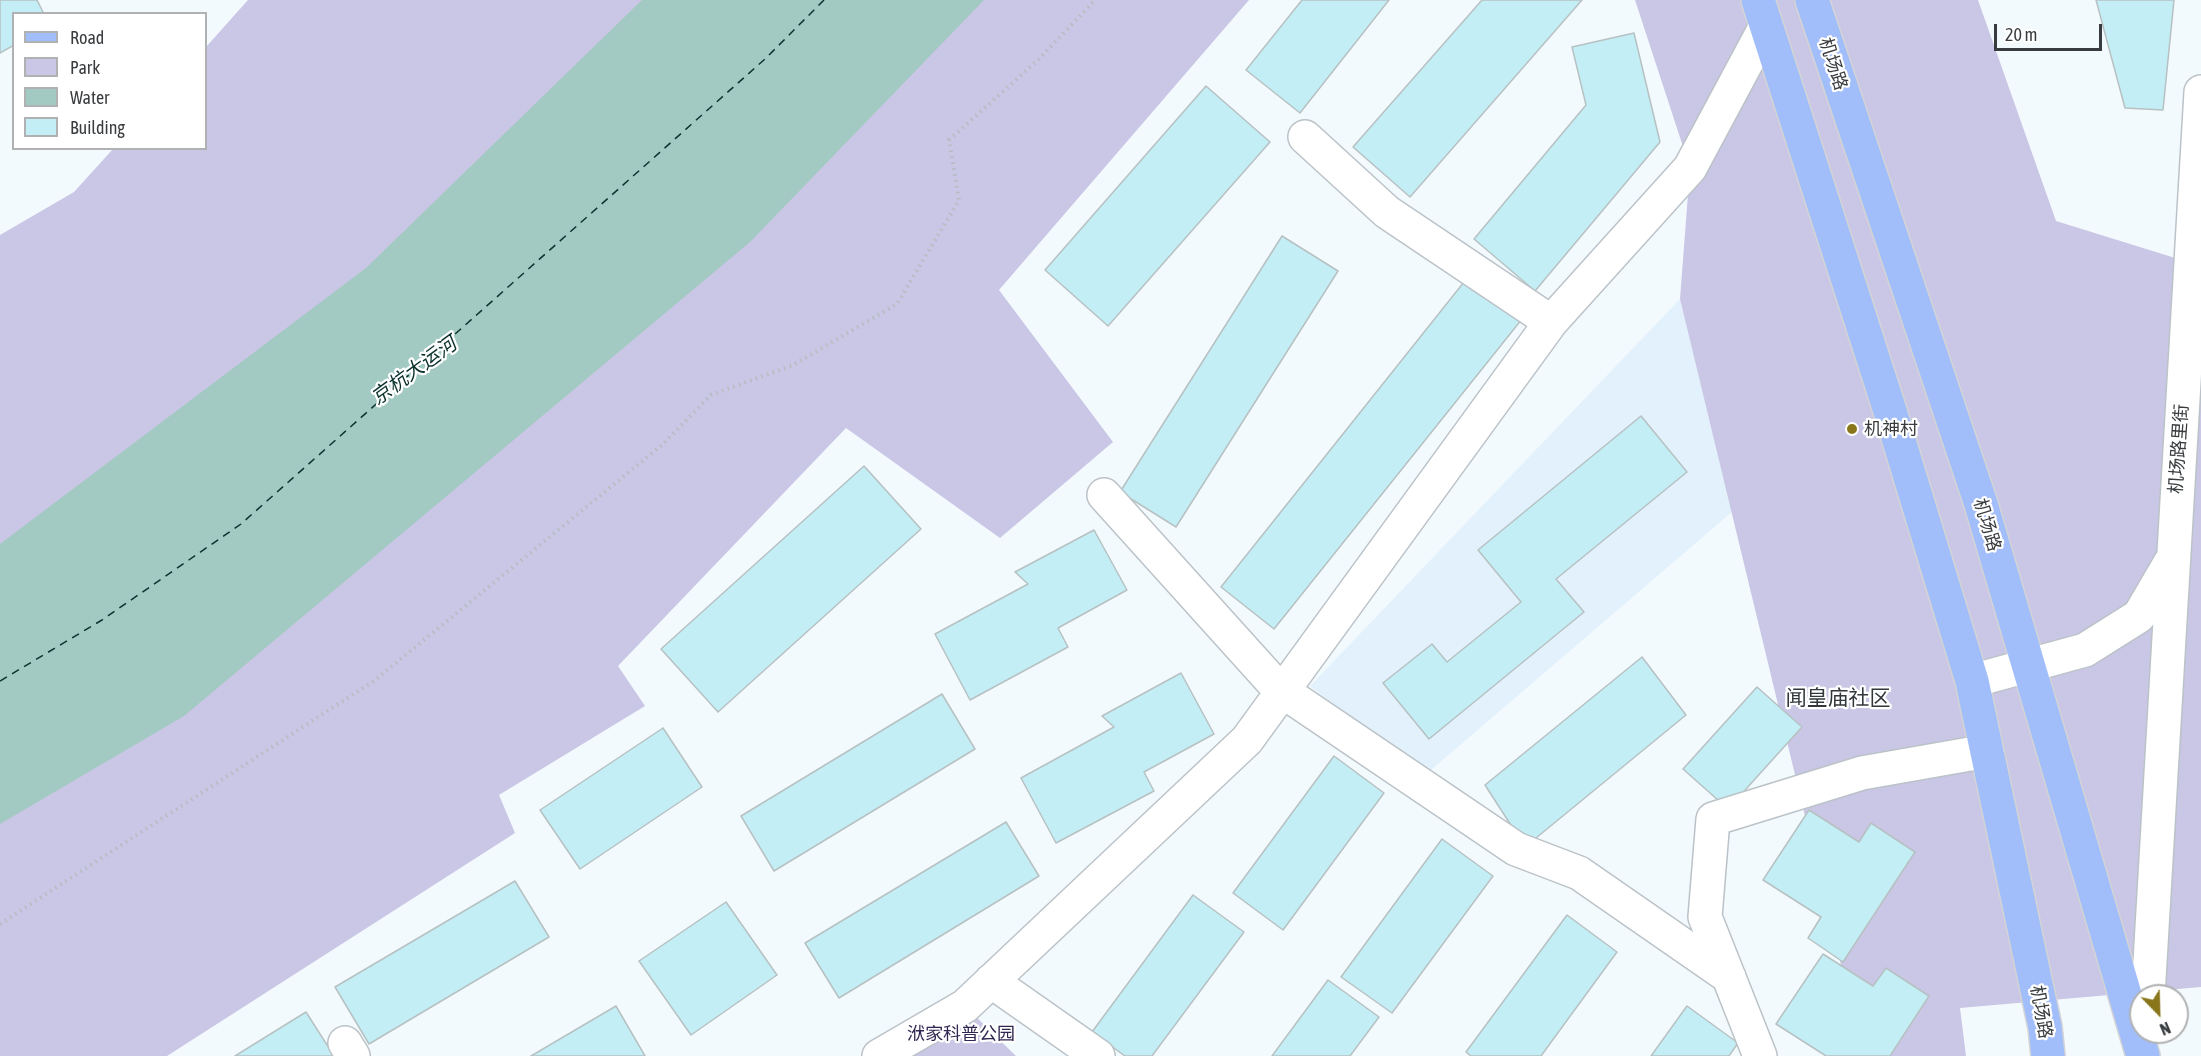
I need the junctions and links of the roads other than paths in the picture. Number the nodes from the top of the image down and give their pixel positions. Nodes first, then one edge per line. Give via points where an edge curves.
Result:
1 (1812, 0) edge
2 (1762, 13) edge
3 (2201, 92) edge
4 (1305, 137) dead end
5 (1551, 322) junction
6 (1104, 495) dead end
7 (2172, 559) junction
8 (2029, 666) junction
9 (1972, 681) junction
10 (1283, 691) junction
11 (1987, 751) junction
12 (1728, 977) junction
13 (991, 981) junction
14 (2149, 984) edge
15 (879, 1056) edge
16 (1098, 1056) edge
17 (1760, 1056) edge
18 (2048, 1056) edge
19 (2144, 1056) edge

1 - 8 main road, 机场路 via 1981,504
2 - 5 street via 1690,168
2 - 9 main road, 机场路
3 - 7 street, 机场路里街
4 - 5 street via 1387,212
5 - 10 street
6 - 10 street
7 - 8 street, 机场路里街 via 2139,615 2085,650
7 - 14 street
8 - 9 street, 机场路里街
8 - 19 main road, 机场路
9 - 11 main road, 机场路
10 - 12 street via 1516,849 1579,873
10 - 13 street via 1247,740
11 - 12 street via 1862,773 1713,819 1704,917
11 - 18 main road, 机场路
12 - 17 street
13 - 15 street via 965,1006
13 - 16 street

